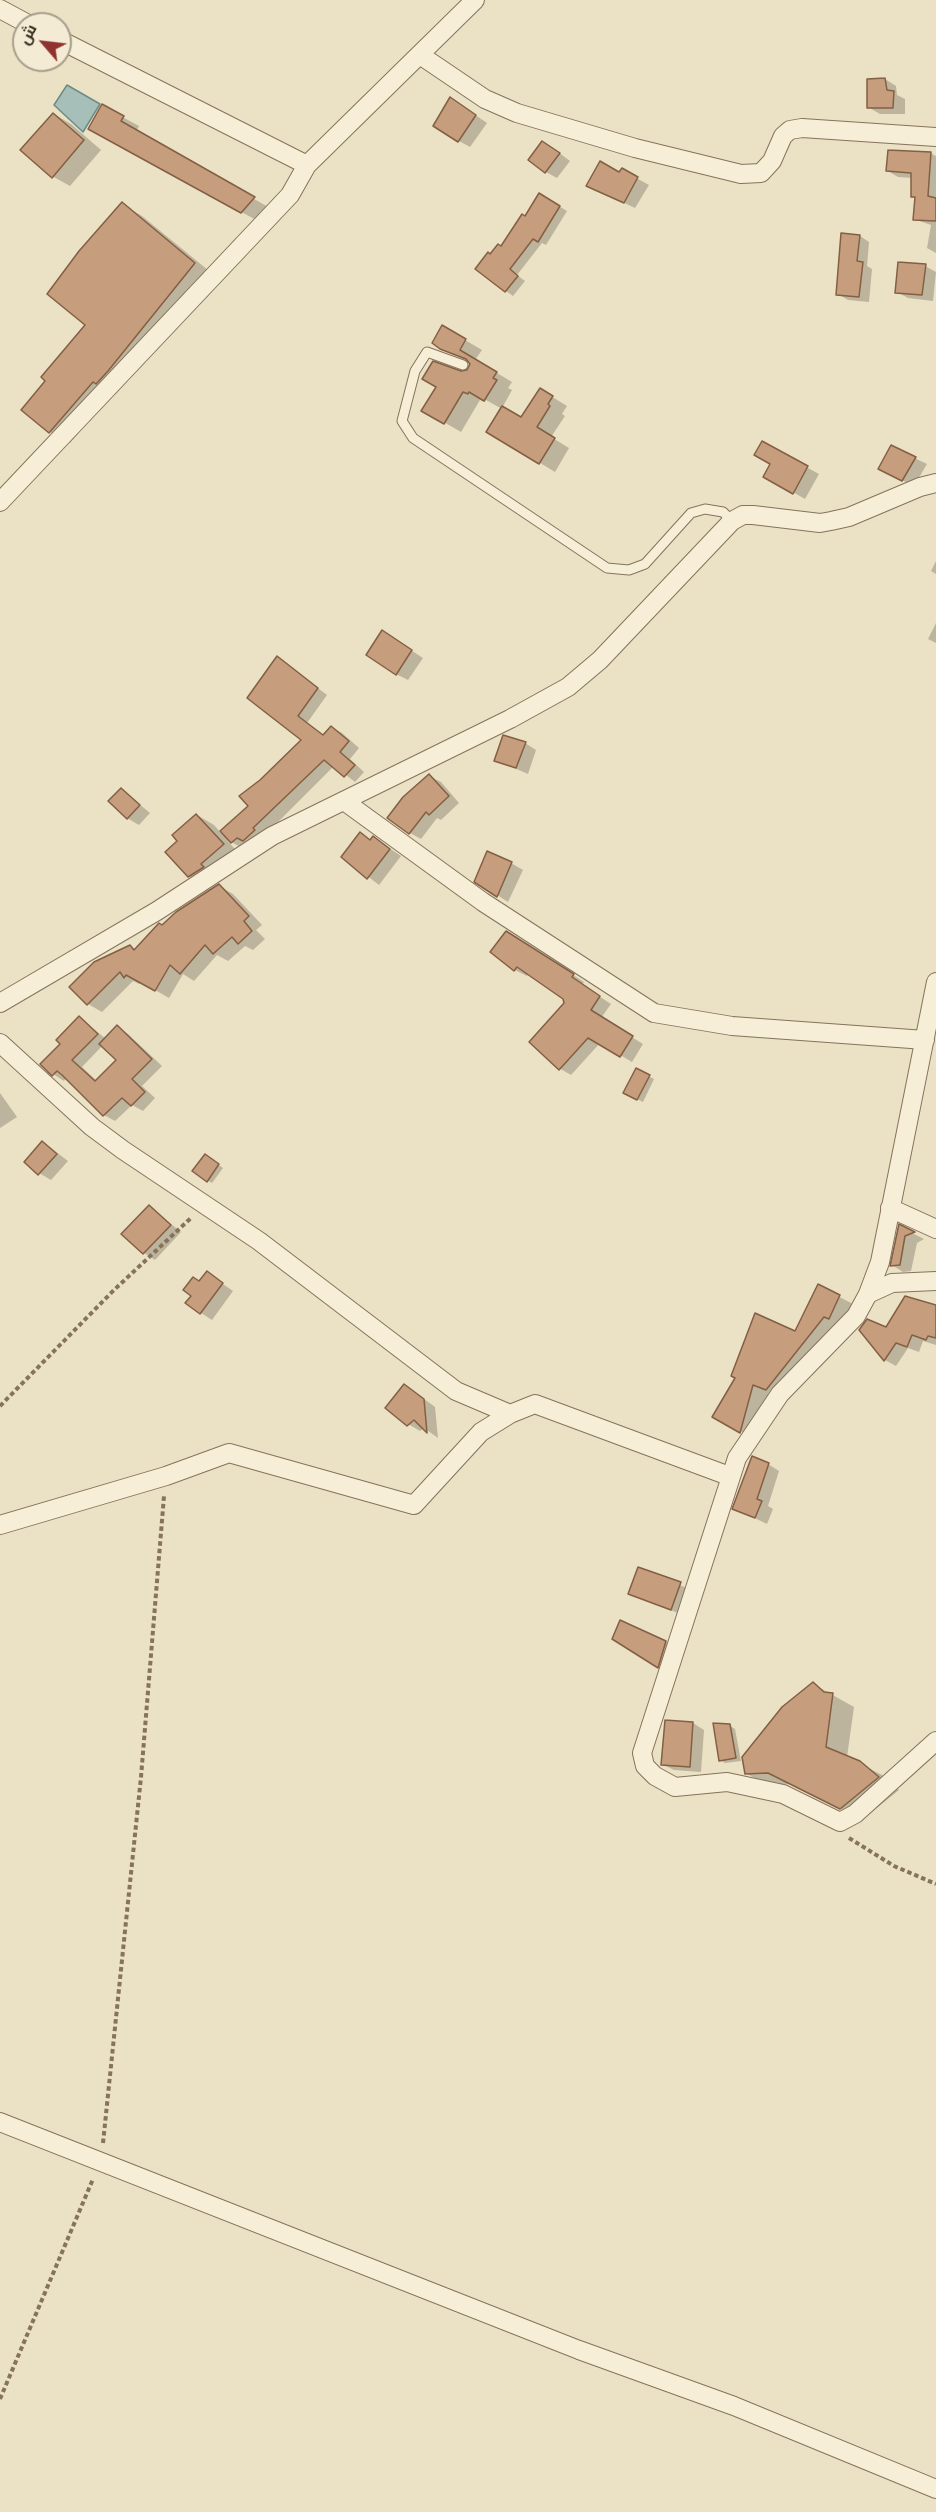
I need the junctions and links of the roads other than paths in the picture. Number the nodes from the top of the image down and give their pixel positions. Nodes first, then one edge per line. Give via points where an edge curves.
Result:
1 (475, 0) edge
2 (72, 46) edge
3 (420, 55) junction
4 (936, 136) edge
5 (307, 165) junction
6 (463, 365) dead end
7 (936, 483) edge
8 (0, 502) edge
9 (732, 521) junction
10 (344, 801) junction
11 (936, 982) edge
12 (0, 1003) edge
13 (924, 1041) junction
14 (0, 1043) edge
15 (890, 1208) junction
16 (936, 1229) edge
17 (936, 1281) edge
18 (868, 1294) junction
19 (510, 1414) junction
20 (729, 1476) junction
21 (0, 1525) edge
22 (936, 1741) edge
23 (0, 2122) edge
24 (936, 2489) edge

1 - 3 street
2 - 5 street
3 - 4 street via 485,99 517,113 741,174 761,173 790,130
3 - 5 street
5 - 8 street via 290,195
6 - 9 lane via 427,352 415,371 402,421 413,438 607,568 630,570 645,564 691,513 723,512
7 - 9 street via 849,518 820,523 743,515
9 - 10 street via 600,660 568,687
10 - 12 street via 272,836 157,911
10 - 13 street via 483,902 654,1013 732,1026
11 - 13 street
13 - 15 street
14 - 19 street via 92,1127 259,1241 456,1391
15 - 16 street
15 - 18 street via 880,1262
17 - 18 street via 892,1283
18 - 20 street via 856,1316 780,1394 751,1434
19 - 20 street via 535,1404
19 - 21 street via 481,1432 414,1504 229,1453 166,1476
20 - 22 street via 704,1568 644,1744 645,1766 675,1787 727,1782 783,1794 840,1822 855,1814
23 - 24 street via 579,2350 734,2406

